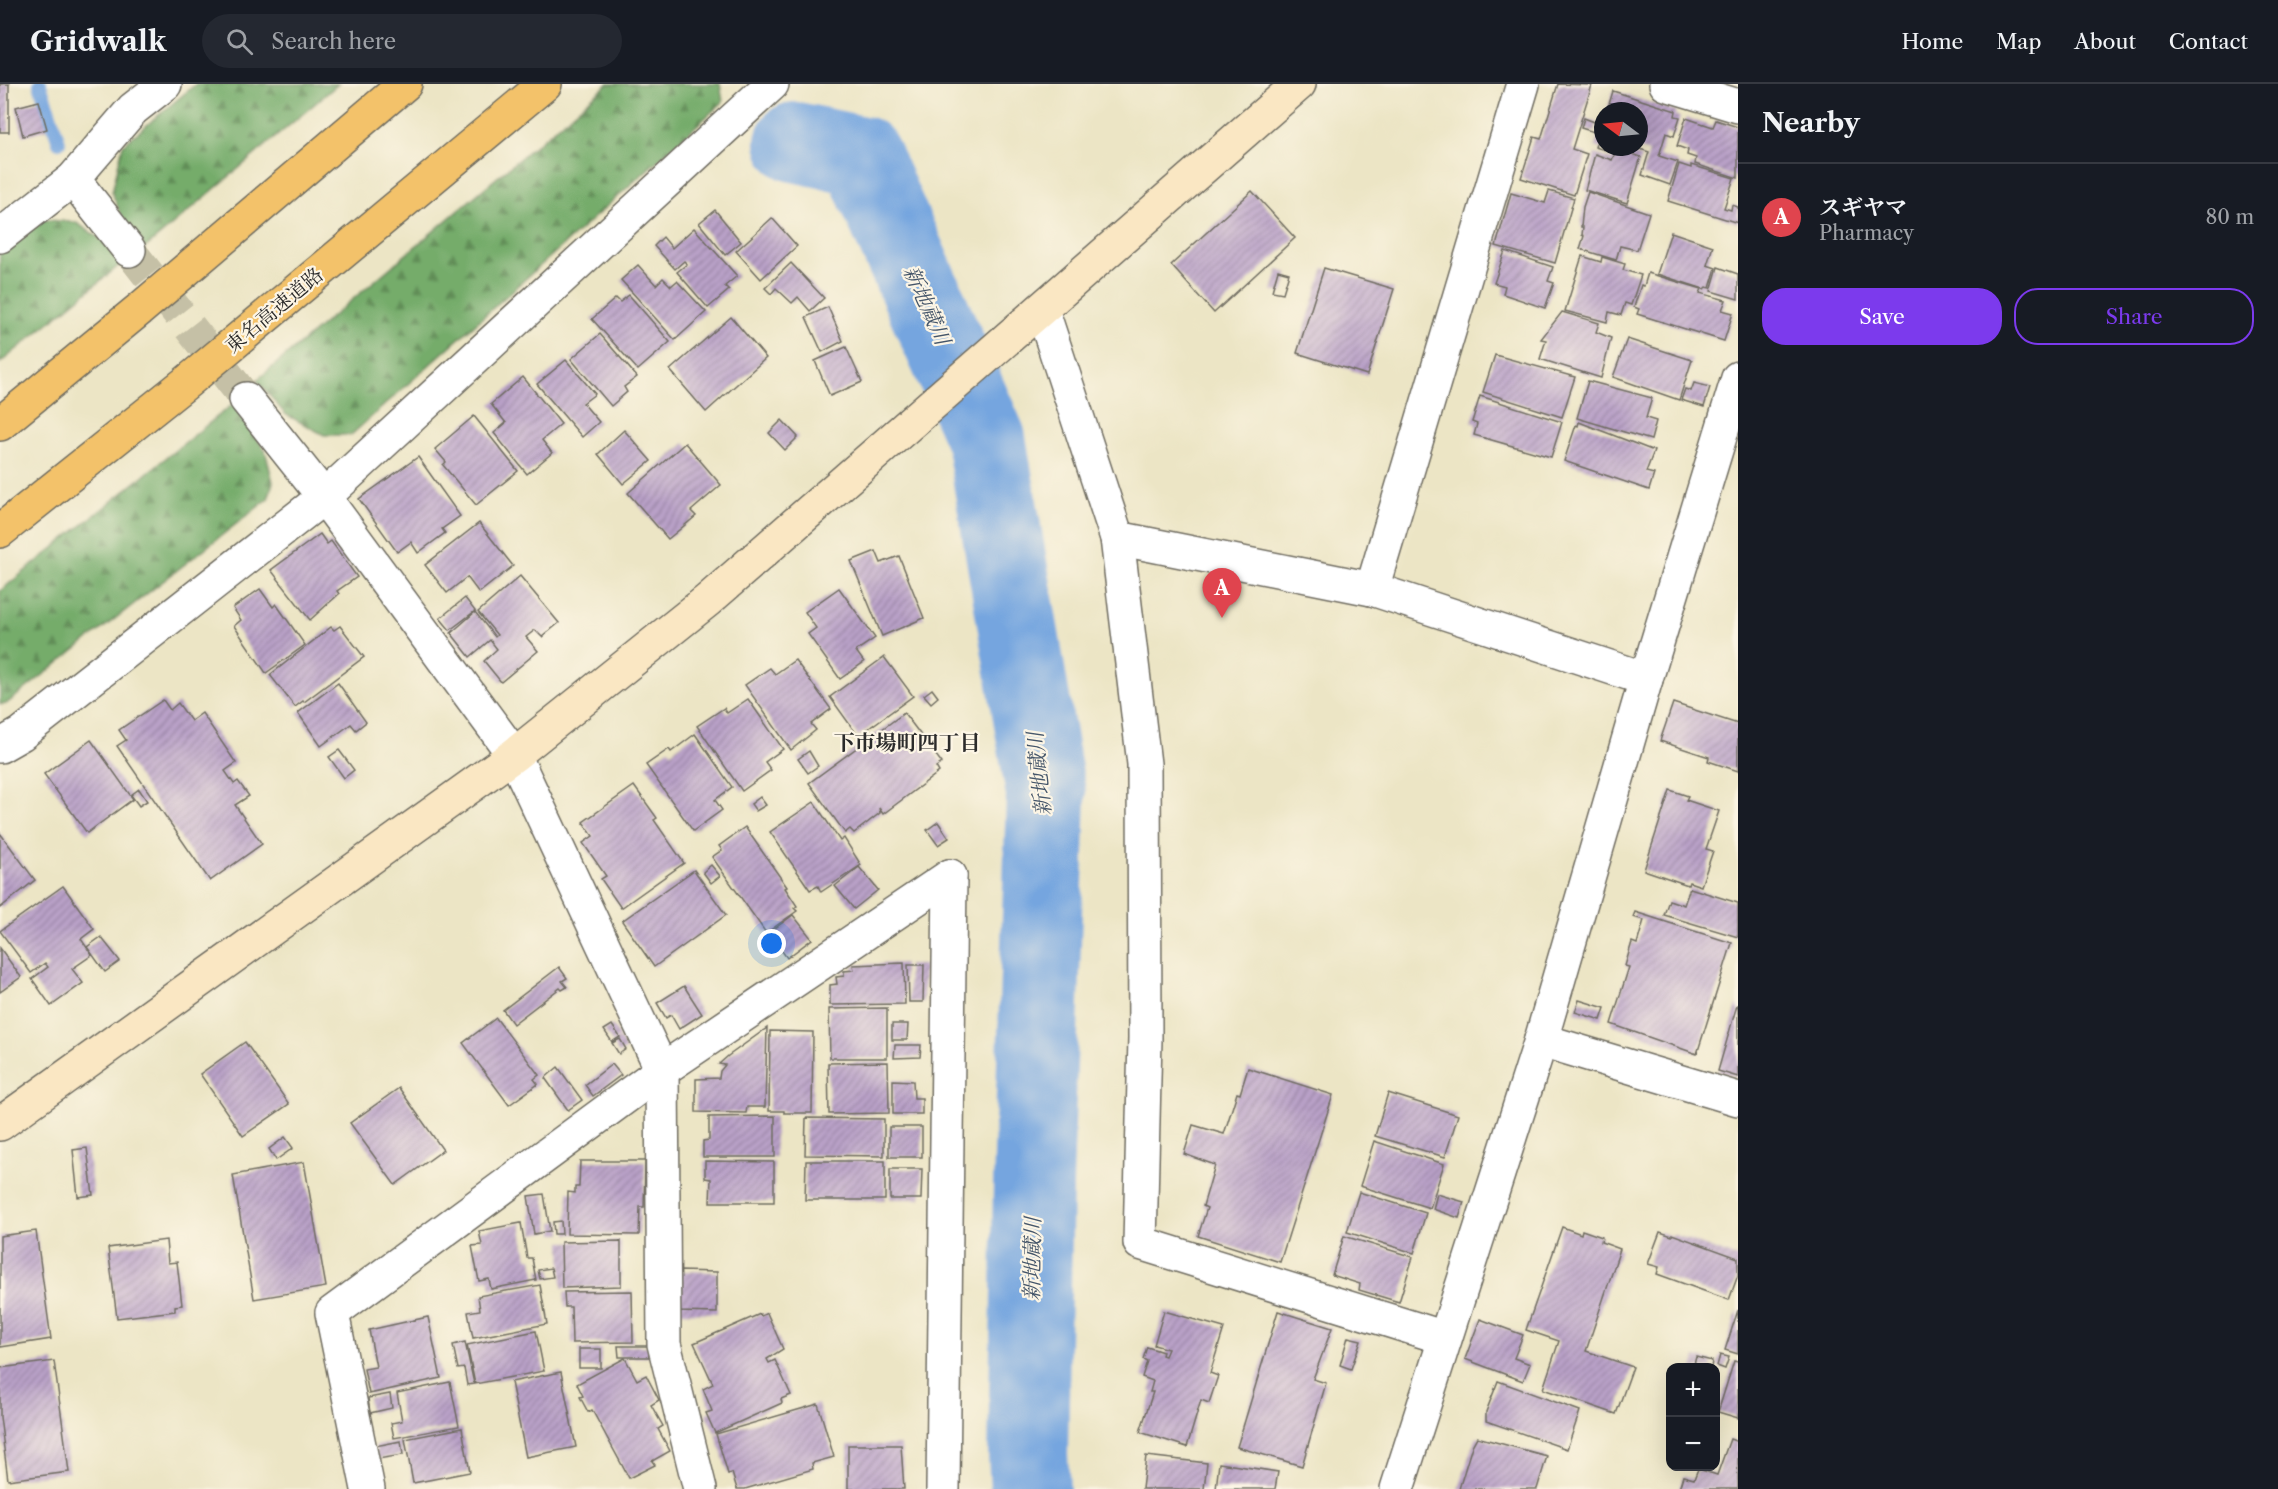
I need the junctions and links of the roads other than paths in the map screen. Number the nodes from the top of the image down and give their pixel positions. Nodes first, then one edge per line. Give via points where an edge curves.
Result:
1 (165, 84) edge
2 (405, 84) edge
3 (545, 84) edge
4 (1299, 84) edge
5 (1523, 84) edge
6 (1666, 84) edge
7 (765, 86) edge
8 (1738, 106) edge
9 (73, 179) junction
10 (0, 236) edge
11 (129, 250) tunnel mouth
12 (1031, 317) junction
13 (1738, 378) edge
14 (246, 399) tunnel mouth
15 (0, 424) edge
16 (324, 497) junction
17 (0, 531) edge
18 (1117, 538) junction
19 (1372, 589) junction
20 (1646, 679) junction
21 (0, 746) edge
22 (514, 755) junction
23 (1541, 1040) junction
24 (662, 1070) junction
25 (1738, 1099) edge
26 (0, 1124) edge
27 (1445, 1338) junction
28 (368, 1489) edge
29 (700, 1489) edge
30 (943, 1489) edge
31 (1397, 1489) edge

1 - 9 street via 133,110
2 - 15 highway
3 - 17 highway, 東名高速道路 via 187,382
4 - 12 street
5 - 19 street
6 - 8 street
7 - 16 street
9 - 10 street
9 - 11 street
12 - 18 street
12 - 22 street via 708,600
13 - 20 street
14 - 16 street
16 - 21 street via 21,734
16 - 22 street
18 - 19 street
18 - 27 street via 1144,764 1145,1038 1140,1243
19 - 20 street
20 - 23 street
22 - 24 street
22 - 26 street
23 - 25 street
23 - 27 street
24 - 28 street via 332,1313
24 - 29 street via 664,1344
24 - 30 street via 950,876
27 - 31 street

